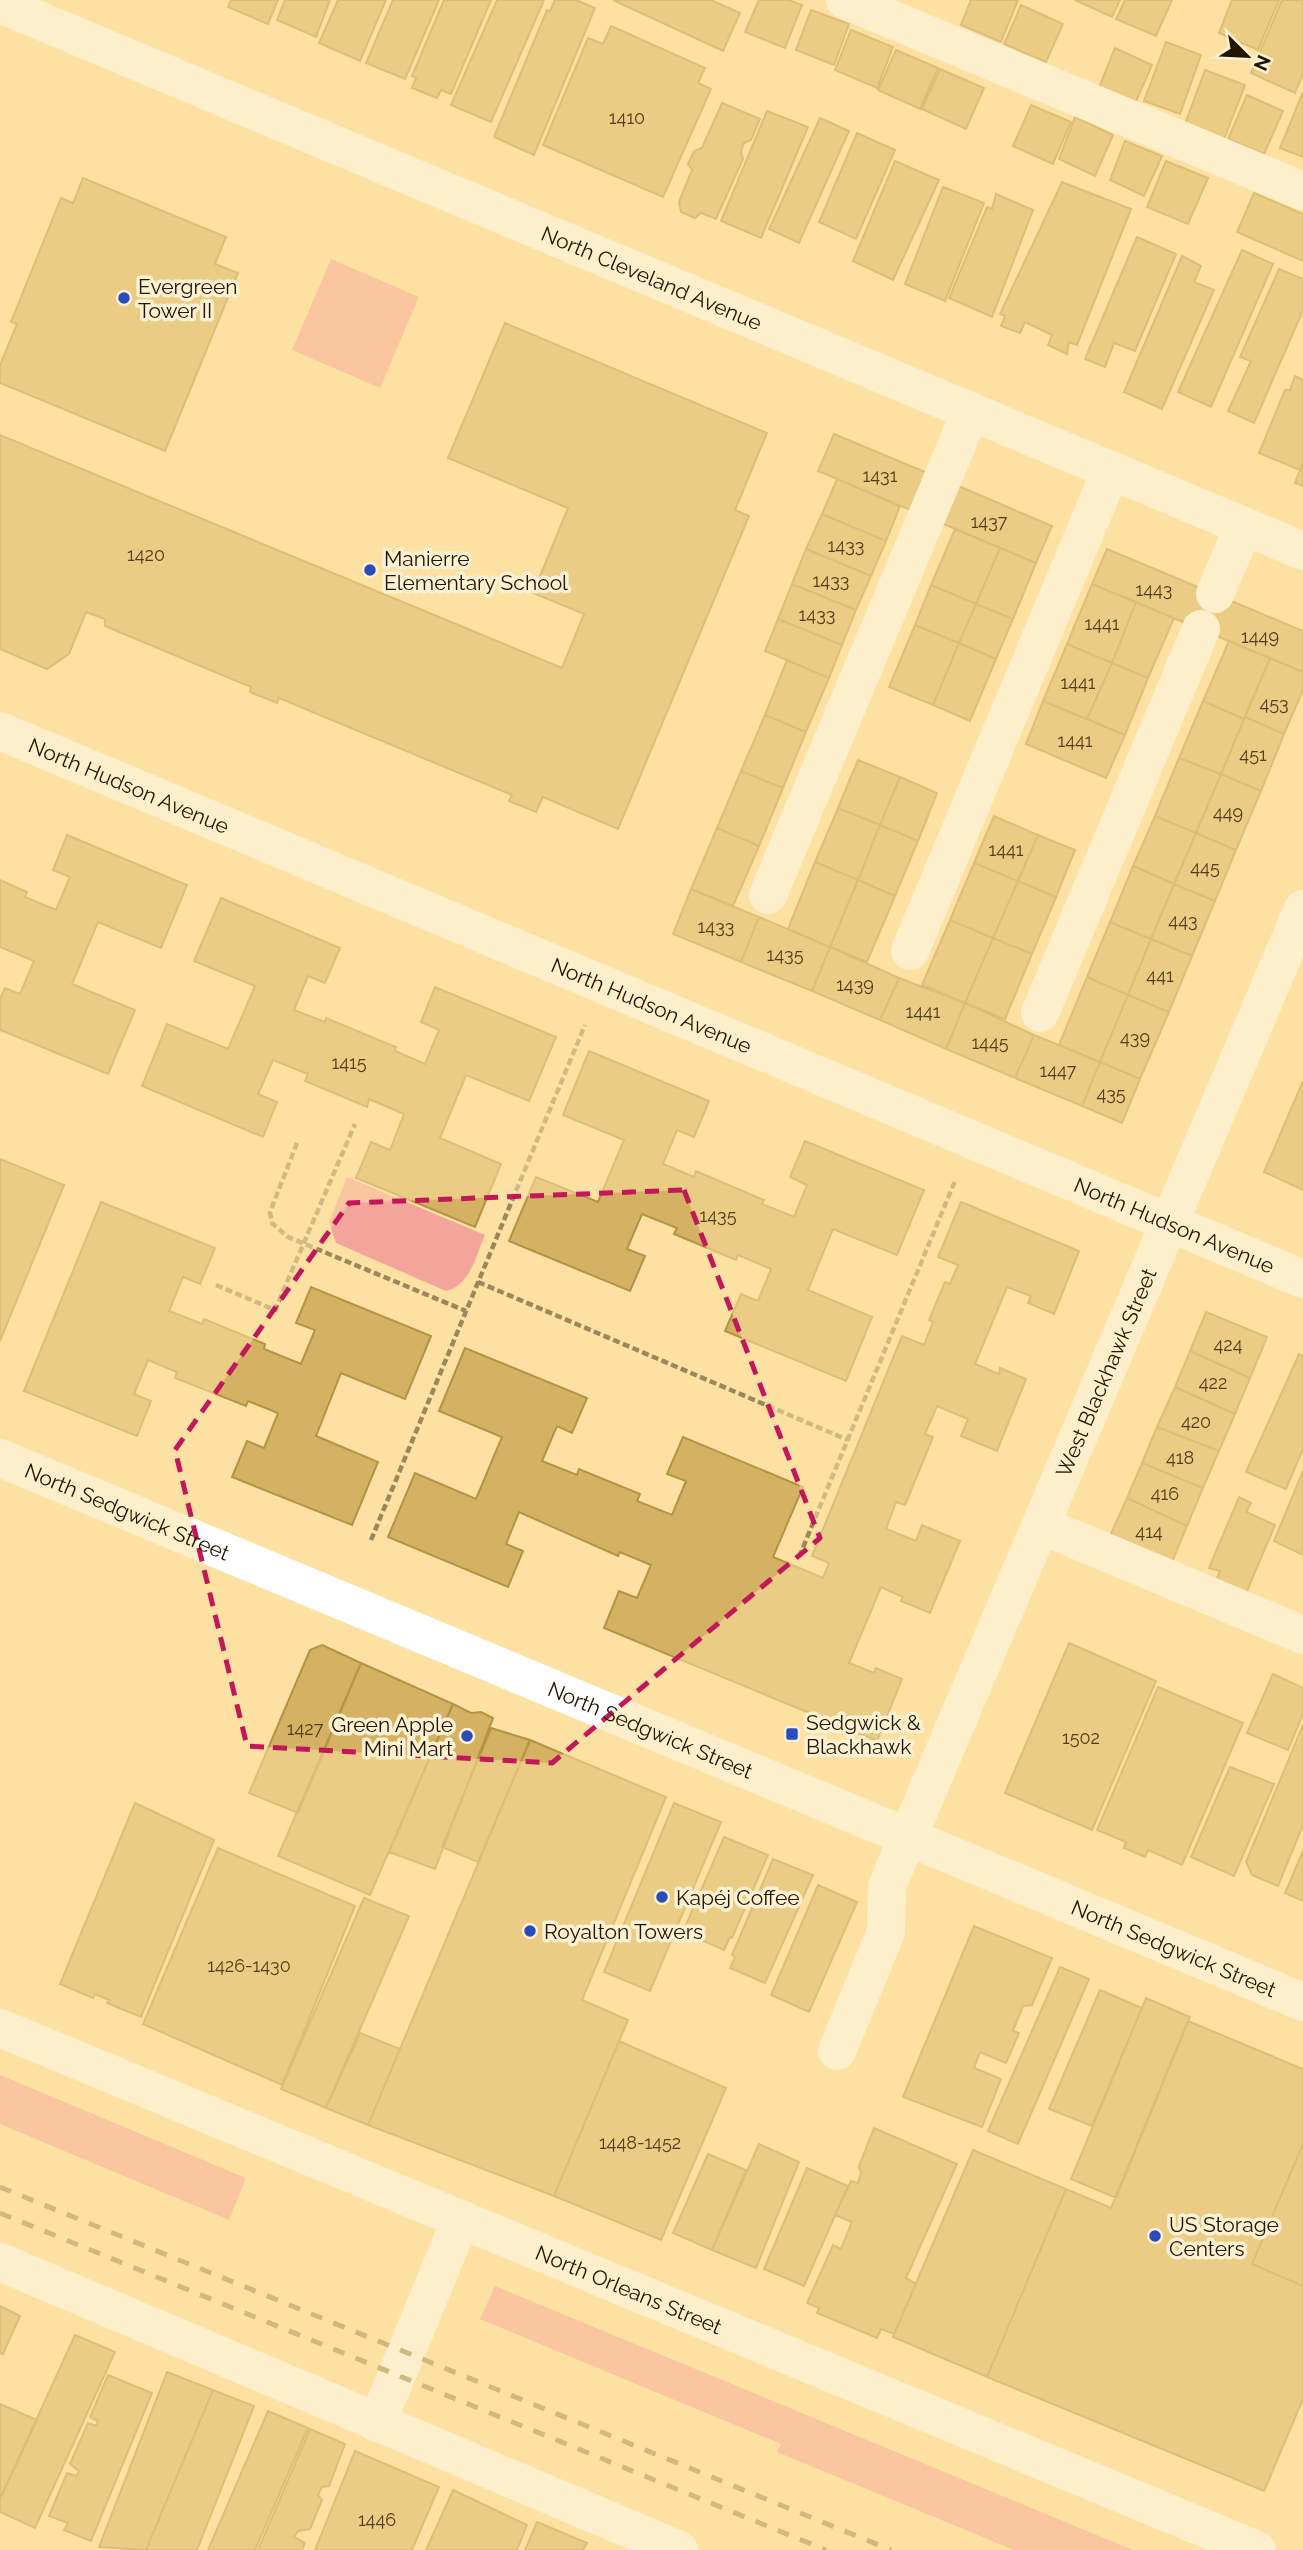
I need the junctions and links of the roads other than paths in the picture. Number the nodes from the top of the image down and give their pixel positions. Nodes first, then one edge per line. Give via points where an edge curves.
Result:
1 (845, 0) edge
2 (3, 15) edge
3 (1303, 191) edge
4 (971, 411) junction
5 (1111, 470) junction
6 (1244, 526) junction
7 (1303, 551) edge
8 (1215, 594) dead end
9 (1201, 629) dead end
10 (0, 731) edge
11 (768, 895) dead end
12 (1303, 909) edge
13 (910, 951) dead end
14 (1040, 1013) dead end
15 (1172, 1224) junction
16 (1303, 1279) edge
17 (0, 1458) edge
18 (1042, 1527) junction
19 (1303, 1635) edge
20 (910, 1837) junction
21 (1303, 2002) edge
22 (0, 2028) edge
23 (837, 2051) dead end
24 (461, 2219) junction
25 (0, 2262) edge
26 (377, 2423) junction
27 (679, 2550) edge
28 (1258, 2550) edge

1 - 3 street
2 - 4 street, North Cleveland Avenue
4 - 5 street, North Cleveland Avenue
4 - 11 street
5 - 6 street, North Cleveland Avenue
5 - 13 street
6 - 7 street, North Cleveland Avenue
6 - 8 street
9 - 14 street
10 - 15 street, North Hudson Avenue
12 - 15 street, West Blackhawk Street
15 - 16 street, North Hudson Avenue
15 - 18 street, West Blackhawk Street
17 - 20 street, North Sedgwick Street
18 - 19 street
18 - 20 street, West Blackhawk Street
20 - 21 street, North Sedgwick Street
20 - 23 street, West Blackhawk Street via 887,1886 886,1933
22 - 24 street, North Orleans Street
24 - 26 street
24 - 28 street, North Orleans Street
25 - 26 street
26 - 27 street

